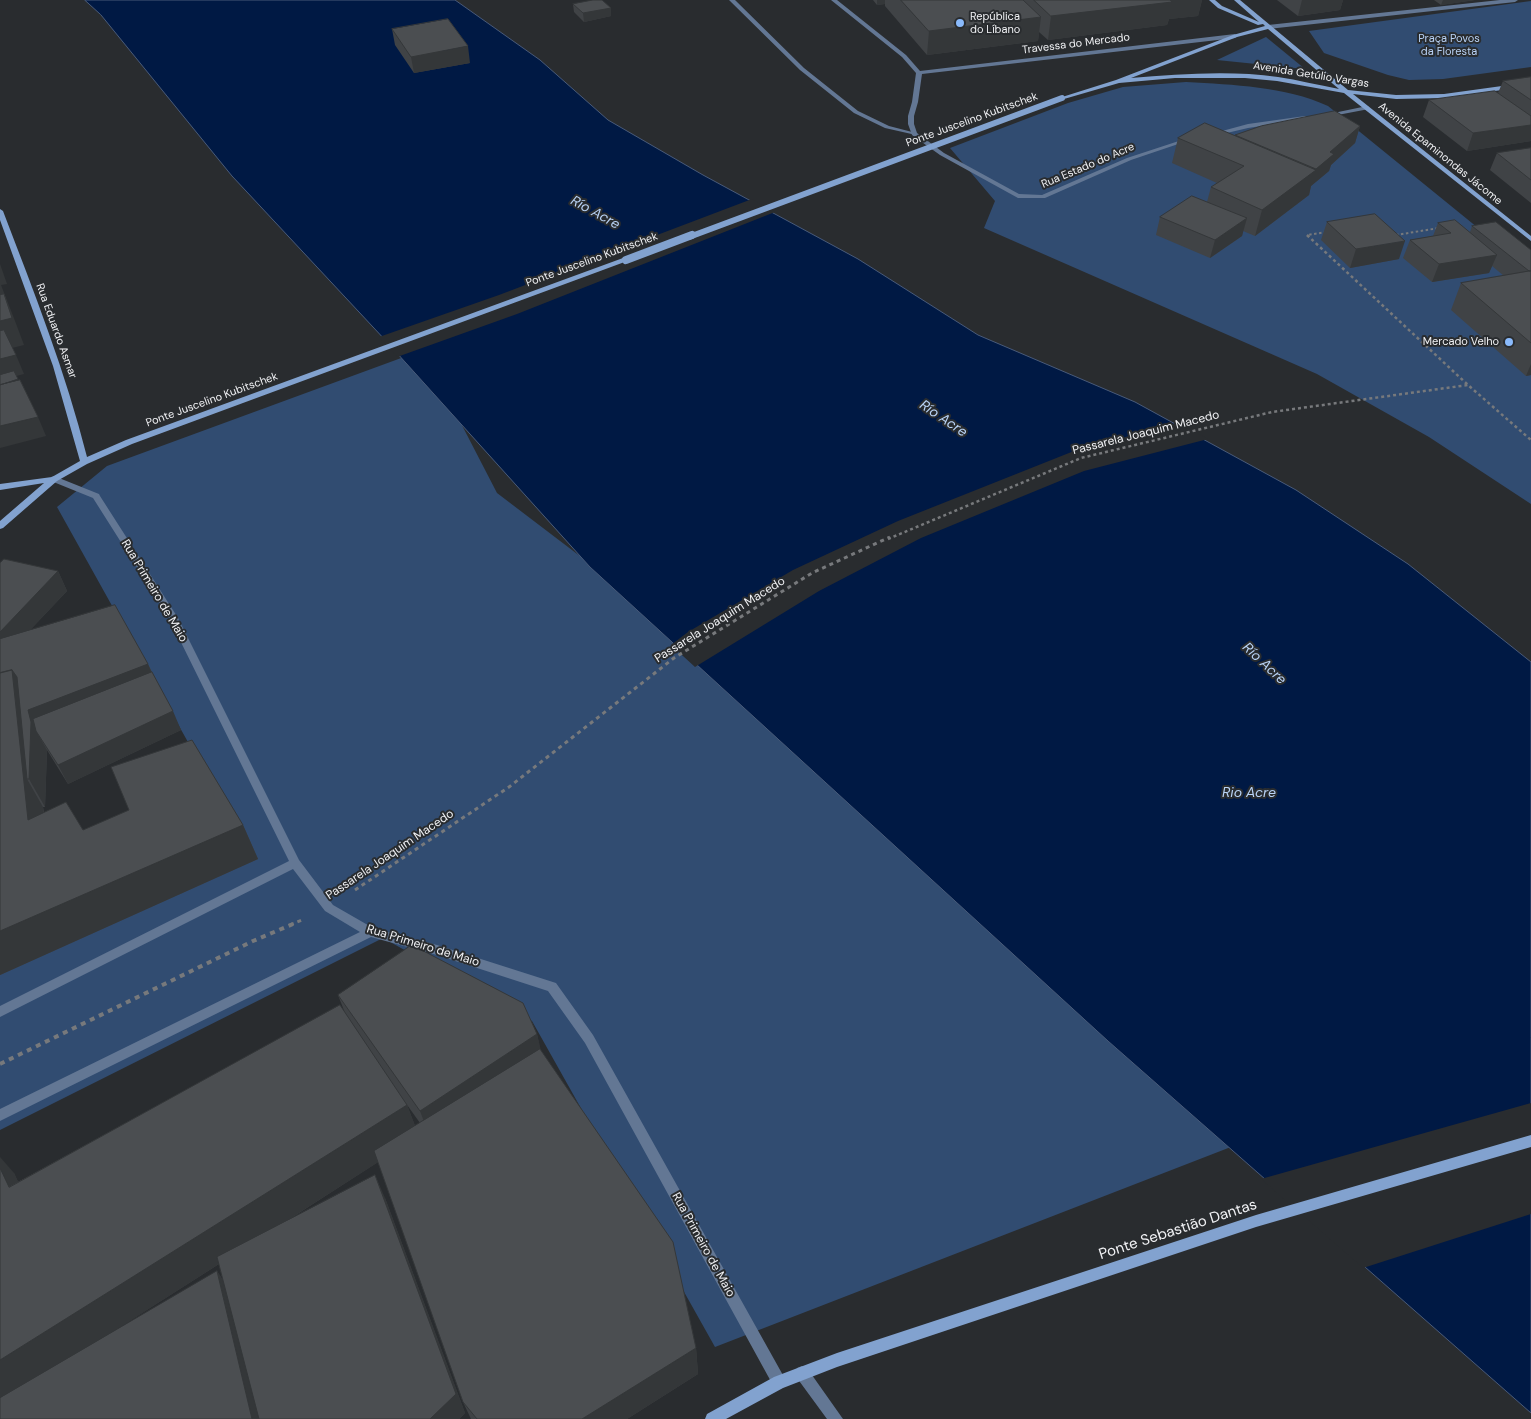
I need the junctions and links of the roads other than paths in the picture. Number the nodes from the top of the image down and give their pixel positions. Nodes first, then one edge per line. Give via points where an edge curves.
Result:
1 (732, 0) edge
2 (834, 0) edge
3 (1212, 0) edge
4 (1237, 0) edge
5 (1515, 0) edge
6 (1268, 27) junction
7 (1235, 36) junction
8 (919, 72) junction
9 (1118, 81) junction
10 (1531, 84) edge
11 (1346, 92) junction
12 (1062, 98) joint
13 (1367, 108) junction
14 (1322, 115) edge
15 (1314, 116) edge
16 (914, 134) junction
17 (1203, 136) edge
18 (1194, 138) edge
19 (0, 211) edge
20 (1531, 239) edge
21 (84, 462) junction
22 (54, 479) junction
23 (0, 487) edge
24 (0, 526) edge
25 (295, 863) junction
26 (370, 932) junction
27 (0, 1012) edge
28 (0, 1115) edge
29 (1531, 1141) edge
30 (802, 1373) junction
31 (779, 1382) junction
32 (712, 1419) edge
33 (836, 1419) edge

1 - 16 street via 802,69 856,112 887,127
2 - 8 street via 904,56
3 - 6 main road, Avenida Epaminondas Jácome
4 - 6 main road, Avenida Epaminondas Jácome
5 - 6 street
6 - 7 main road, Avenida Getúlio Vargas
6 - 11 main road, Avenida Epaminondas Jácome
7 - 8 street, Travessa do Mercado
7 - 9 main road, Avenida Getúlio Vargas
8 - 16 street via 910,124
9 - 11 main road, Avenida Getúlio Vargas via 1175,76 1245,76
9 - 12 main road, Avenida Getúlio Vargas
10 - 11 main road, Avenida Getúlio Vargas via 1444,96 1396,97
11 - 13 main road, Avenida Epaminondas Jácome
12 - 21 main road, Ponte Juscelino Kubitschek, bridge via 129,442
13 - 14 street
13 - 20 main road, Avenida Epaminondas Jácome
15 - 17 street
16 - 18 street, Rua Estado do Acre via 942,154 1018,196 1035,197 1064,189 1129,158
19 - 21 main road, Rua Eduardo Asmar via 58,365
21 - 22 main road, Ponte Juscelino Kubitschek
22 - 23 main road
22 - 24 main road
22 - 25 street, Rua Primeiro de Maio via 96,496 173,618
25 - 26 street, Rua Primeiro de Maio via 329,908
25 - 27 street
26 - 28 street
26 - 31 street, Rua Primeiro de Maio via 552,987 589,1039
29 - 30 main road, Ponte Sebastião Dantas via 1256,1221
30 - 31 main road, Ponte Sebastião Dantas
30 - 33 street
31 - 32 main road, Ponte Sebastião Dantas

